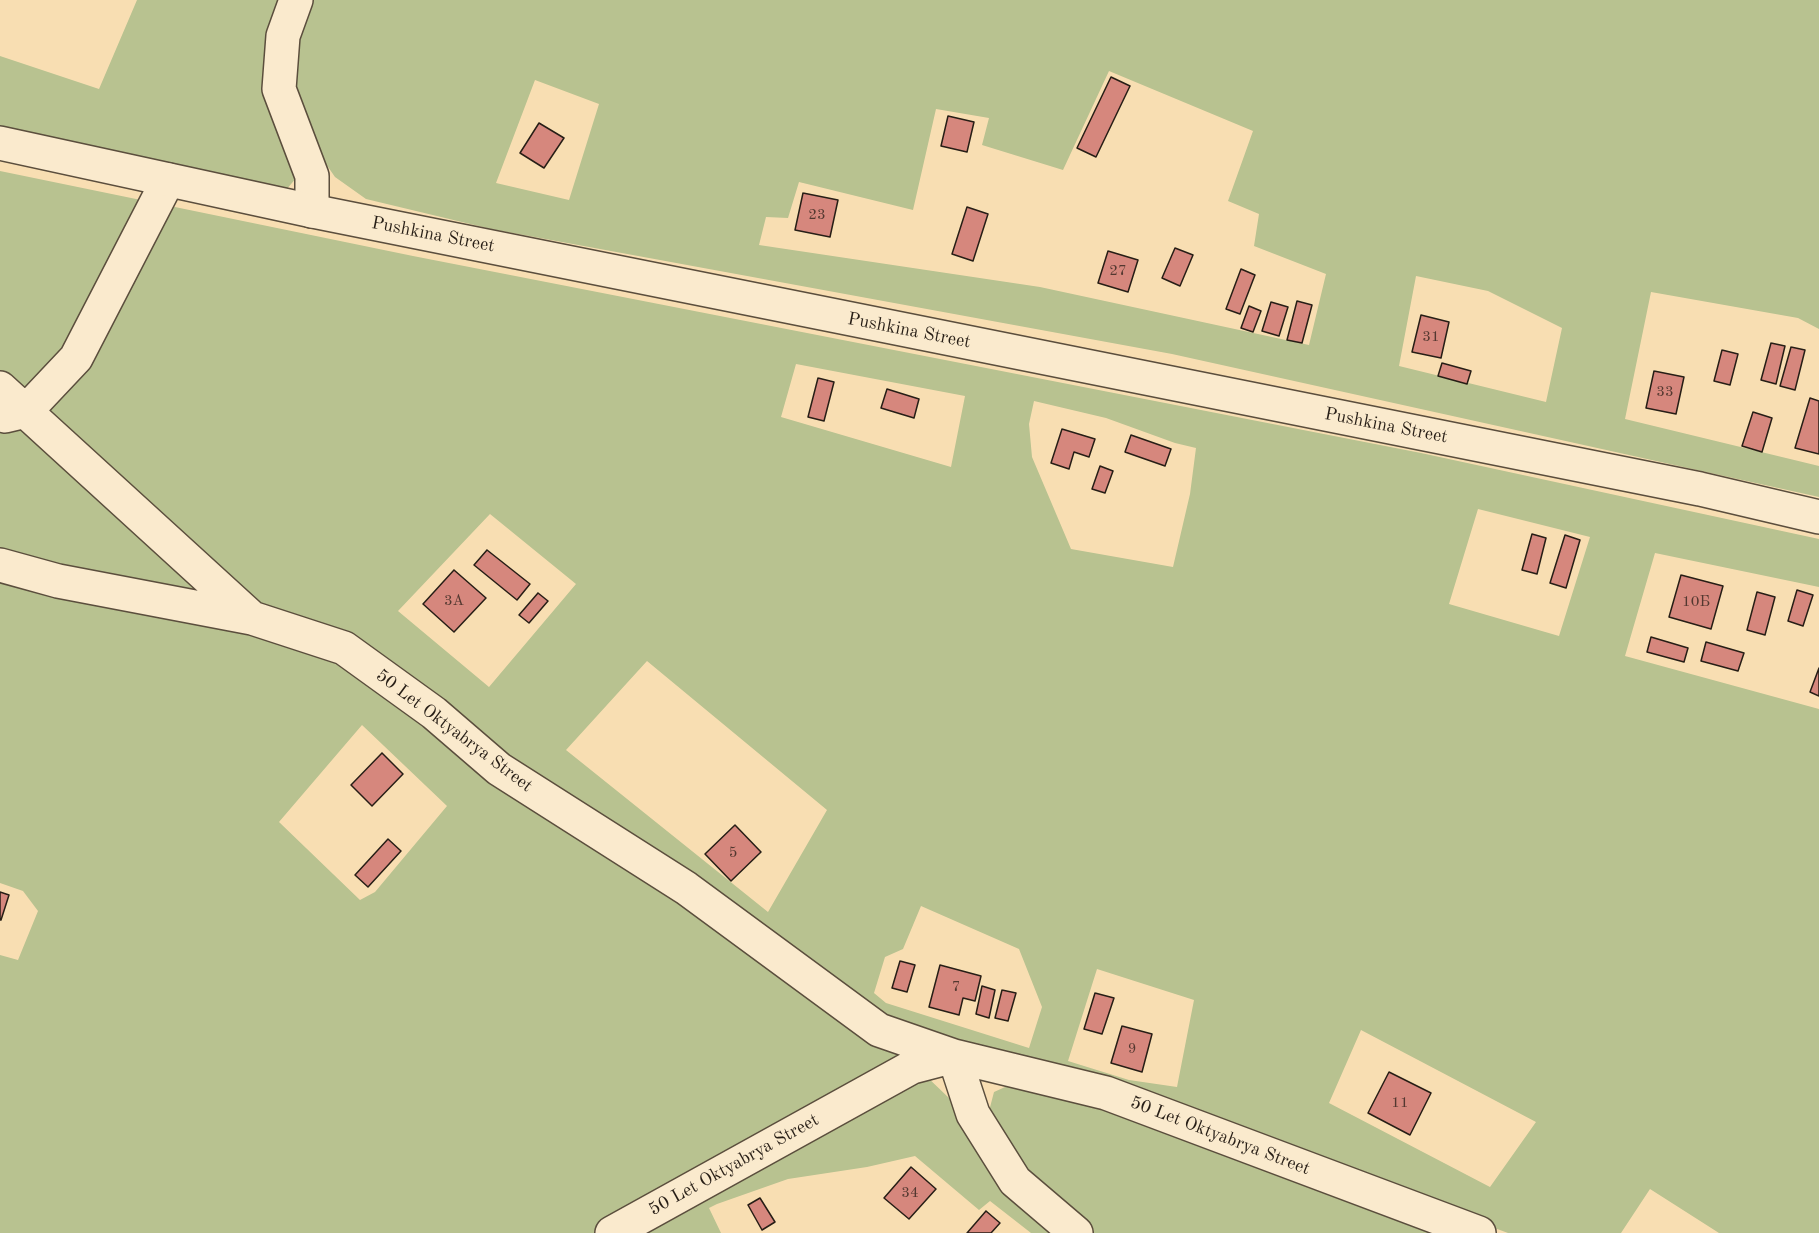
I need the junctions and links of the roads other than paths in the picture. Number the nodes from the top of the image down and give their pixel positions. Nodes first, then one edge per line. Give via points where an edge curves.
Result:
1 (296, 0) edge
2 (0, 144) edge
3 (168, 180) junction
4 (312, 211) junction
5 (0, 388) edge
6 (13, 414) edge
7 (1819, 517) edge
8 (0, 565) edge
9 (252, 618) junction
10 (954, 1056) junction
11 (612, 1233) edge
12 (1076, 1233) edge
13 (1479, 1233) edge

1 - 4 street via 284,36 279,89 312,176
2 - 3 street, Pushkina Street
3 - 4 street, Pushkina Street
3 - 6 street via 76,358
4 - 7 street, Pushkina Street via 1689,487
5 - 6 street
6 - 9 street
8 - 9 street, 50 Let Oktyabrya Street via 58,581
9 - 10 street, 50 Let Oktyabrya Street via 344,648 434,714 499,769 686,888 879,1030
10 - 11 street, 50 Let Oktyabrya Street via 912,1067
10 - 12 street via 973,1114 1015,1181
10 - 13 street, 50 Let Oktyabrya Street via 1106,1093

